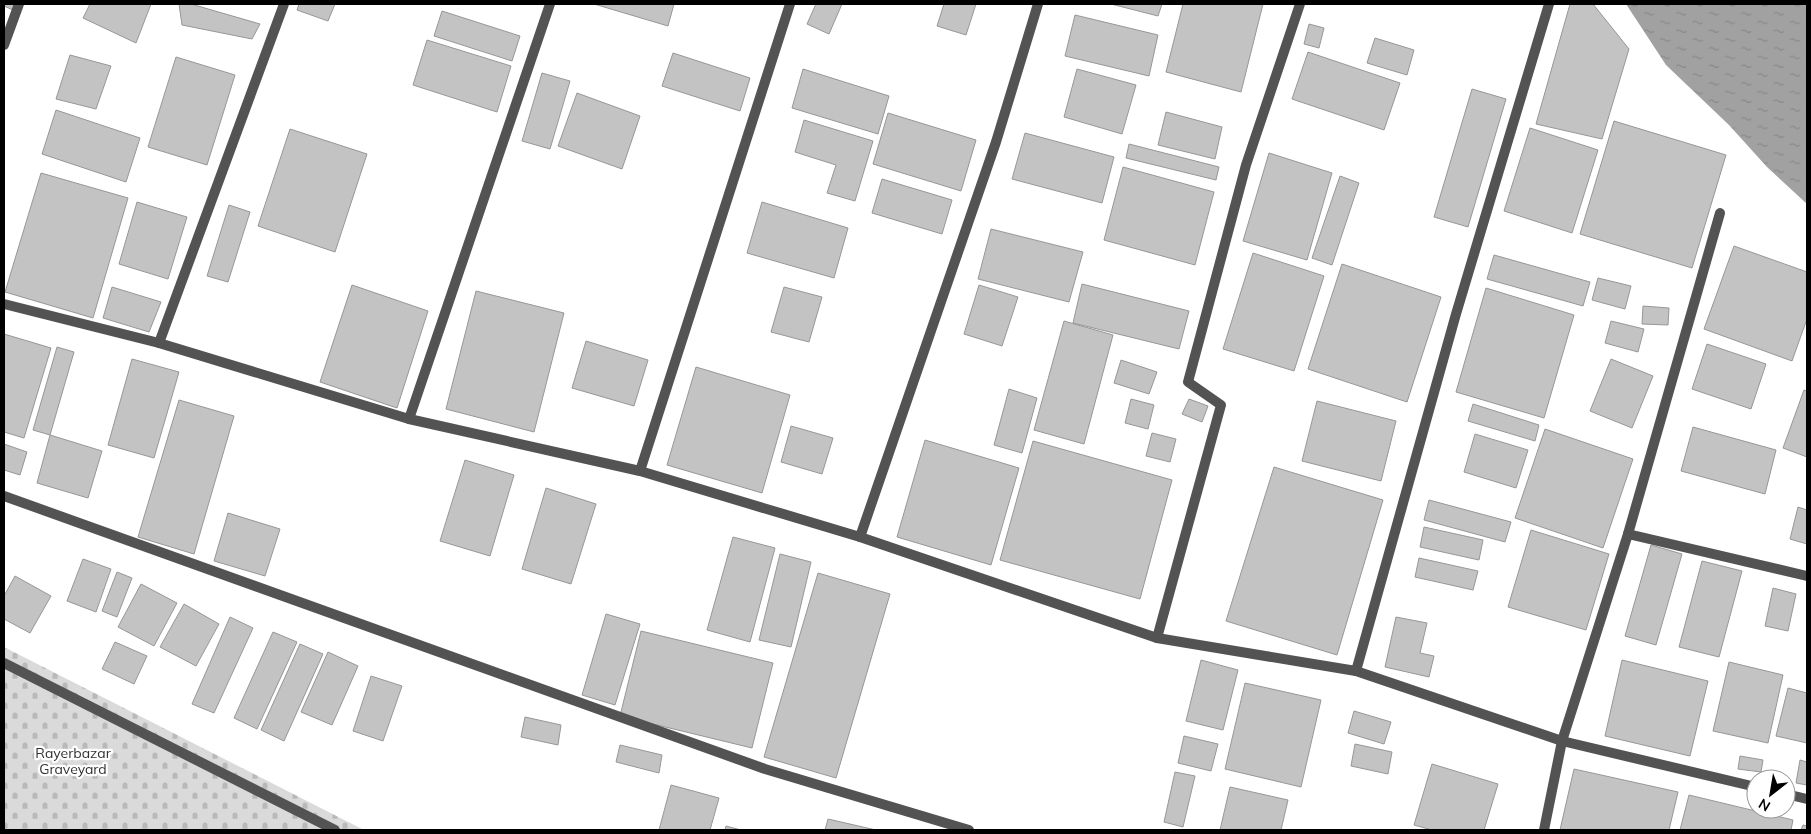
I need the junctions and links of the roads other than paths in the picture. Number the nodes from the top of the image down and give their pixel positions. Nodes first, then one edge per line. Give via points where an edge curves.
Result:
1 (18, 4) edge
2 (284, 4) edge
3 (550, 4) edge
4 (790, 4) edge
5 (1038, 4) edge
6 (1300, 4) edge
7 (1548, 4) edge
8 (4, 45) edge
9 (1720, 213) dead end
10 (4, 304) edge
11 (160, 343) junction
12 (409, 419) junction
13 (640, 471) junction
14 (4, 496) edge
15 (1628, 534) junction
16 (860, 537) junction
17 (1807, 576) edge
18 (1157, 638) junction
19 (4, 663) edge
20 (1356, 671) junction
21 (1562, 741) junction
22 (1746, 785) edge
23 (335, 830) edge
24 (968, 830) edge
25 (1544, 830) edge

1 - 8 street
2 - 11 street
3 - 12 street
4 - 13 street
5 - 16 street via 996,142
6 - 18 street via 1246,165 1188,382 1220,406
7 - 20 street via 1456,314
9 - 15 street
10 - 11 street
11 - 12 street
12 - 13 street
13 - 16 street
14 - 24 street via 765,769
15 - 17 street
15 - 21 street
16 - 18 street
18 - 20 street
19 - 23 street
20 - 21 street
21 - 22 street
21 - 25 street

